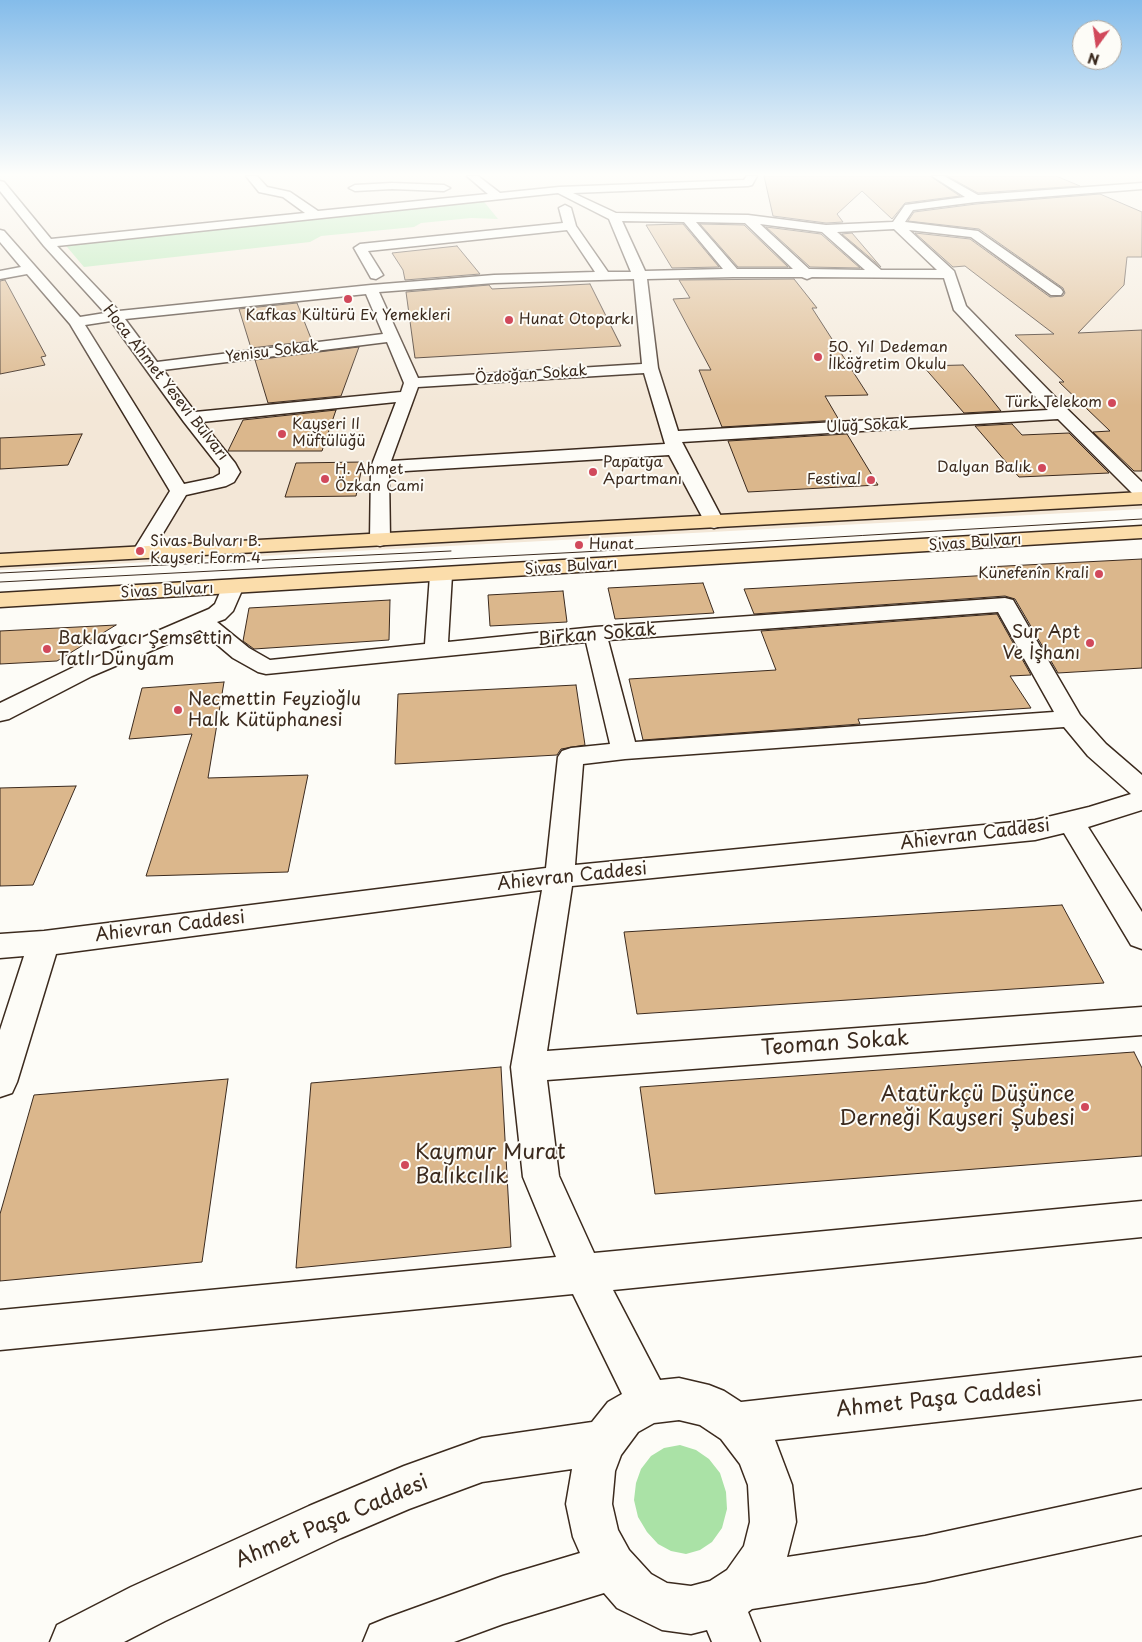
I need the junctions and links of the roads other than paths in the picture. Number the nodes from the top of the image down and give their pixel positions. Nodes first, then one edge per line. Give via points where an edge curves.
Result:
1 (12, 253) edge
2 (57, 253) edge
3 (362, 253) edge
4 (588, 253) edge
5 (630, 253) edge
6 (716, 253) edge
7 (783, 253) edge
8 (853, 253) edge
9 (927, 253) edge
10 (1000, 253) edge
11 (486, 262) dead end
12 (31, 269) junction
13 (733, 273) junction
14 (878, 274) junction
15 (949, 274) junction
16 (0, 275) edge
17 (807, 275) junction
18 (604, 276) junction
19 (640, 276) junction
20 (494, 279) junction
21 (373, 282) junction
22 (1056, 292) dead end
23 (115, 316) junction
24 (76, 322) junction
25 (392, 337) junction
26 (153, 368) junction
27 (650, 368) junction
28 (409, 390) junction
29 (1062, 414) junction
30 (190, 418) junction
31 (673, 443) junction
32 (380, 467) junction
33 (179, 491) junction
34 (1142, 492) edge
35 (1142, 498) edge
36 (714, 522) junction
37 (1142, 532) edge
38 (380, 540) junction
39 (143, 551) junction
40 (0, 560) edge
41 (441, 575) junction
42 (232, 588) junction
43 (0, 600) edge
44 (204, 622) junction
45 (594, 634) junction
46 (436, 649) junction
47 (0, 713) edge
48 (1070, 719) junction
49 (625, 751) junction
50 (1142, 789) edge
51 (1142, 800) edge
52 (1071, 822) junction
53 (559, 877) junction
54 (1142, 937) edge
55 (44, 943) junction
56 (0, 946) edge
57 (1142, 1020) edge
58 (528, 1067) junction
59 (0, 1082) edge
60 (1142, 1219) edge
61 (583, 1274) junction
62 (0, 1330) edge
63 (1142, 1378) edge
64 (650, 1402) junction
65 (736, 1424) junction
66 (604, 1442) junction
67 (1142, 1512) edge
68 (612, 1567) junction
69 (734, 1611) edge
70 (74, 1642) edge
71 (387, 1642) edge

1 - 12 street, Hoca Ahmet Yesevi Bulvarı
2 - 23 street, Hoca Ahmet Yesevi Bulvarı
3 - 21 street
4 - 18 street
5 - 19 street
6 - 13 street
7 - 17 street
8 - 14 street
9 - 15 street
10 - 22 street
11 - 20 street
12 - 16 street
12 - 24 street, Hoca Ahmet Yesevi Bulvarı
13 - 17 street
13 - 19 street
14 - 15 street
14 - 17 street
15 - 29 street via 959,307
18 - 19 street
18 - 20 street
19 - 27 street
20 - 21 street
21 - 23 street
21 - 25 street
23 - 24 street
23 - 26 street, Hoca Ahmet Yesevi Bulvarı
24 - 33 street, Hoca Ahmet Yesevi Bulvarı
25 - 26 street, Yenisu Sokak
25 - 28 street
26 - 30 street, Hoca Ahmet Yesevi Bulvarı
27 - 28 street, Özdoğan Sokak
27 - 31 street
28 - 30 street, Özdoğan Sokak
28 - 32 street
29 - 31 street, Uluğ Sokak
29 - 34 street
30 - 33 street, Hoca Ahmet Yesevi Bulvarı via 231,472 219,482
31 - 32 street, Uluğ Sokak
31 - 36 street
32 - 38 street
33 - 39 street
35 - 36 highway, Sivas Bulvarı
36 - 38 highway, Sivas Bulvarı
37 - 41 highway, Sivas Bulvarı
38 - 39 highway, Sivas Bulvarı
39 - 40 highway, Sivas Bulvarı
41 - 42 highway, Sivas Bulvarı
41 - 46 street
42 - 43 highway, Sivas Bulvarı
42 - 44 street via 225,606
44 - 46 street, Birkan Sokak via 241,653 266,667
44 - 47 street via 84,671
45 - 46 street, Birkan Sokak
45 - 48 street, Birkan Sokak via 1005,605
45 - 49 street
48 - 49 street
48 - 50 street via 1097,750
49 - 53 street via 571,757
51 - 52 street, Ahievran Caddesi
52 - 53 street, Ahievran Caddesi via 1035,830
52 - 54 street
53 - 55 street, Ahievran Caddesi
53 - 58 street
55 - 56 street, Ahievran Caddesi
55 - 59 street
57 - 58 street, Teoman Sokak
58 - 61 street via 540,1177
60 - 61 street
61 - 62 street
61 - 64 street
63 - 65 street, Ahmet Paşa Caddesi
64 - 65 street via 679,1399 708,1406
64 - 66 street via 623,1417
65 - 69 street via 758,1451 770,1485 773,1522 764,1557
66 - 68 street via 592,1471 589,1504 596,1537
66 - 70 street, Ahmet Paşa Caddesi via 482,1460 404,1488 148,1604
67 - 69 street via 925,1559
68 - 69 street via 634,1591 662,1606
68 - 71 street via 503,1600

